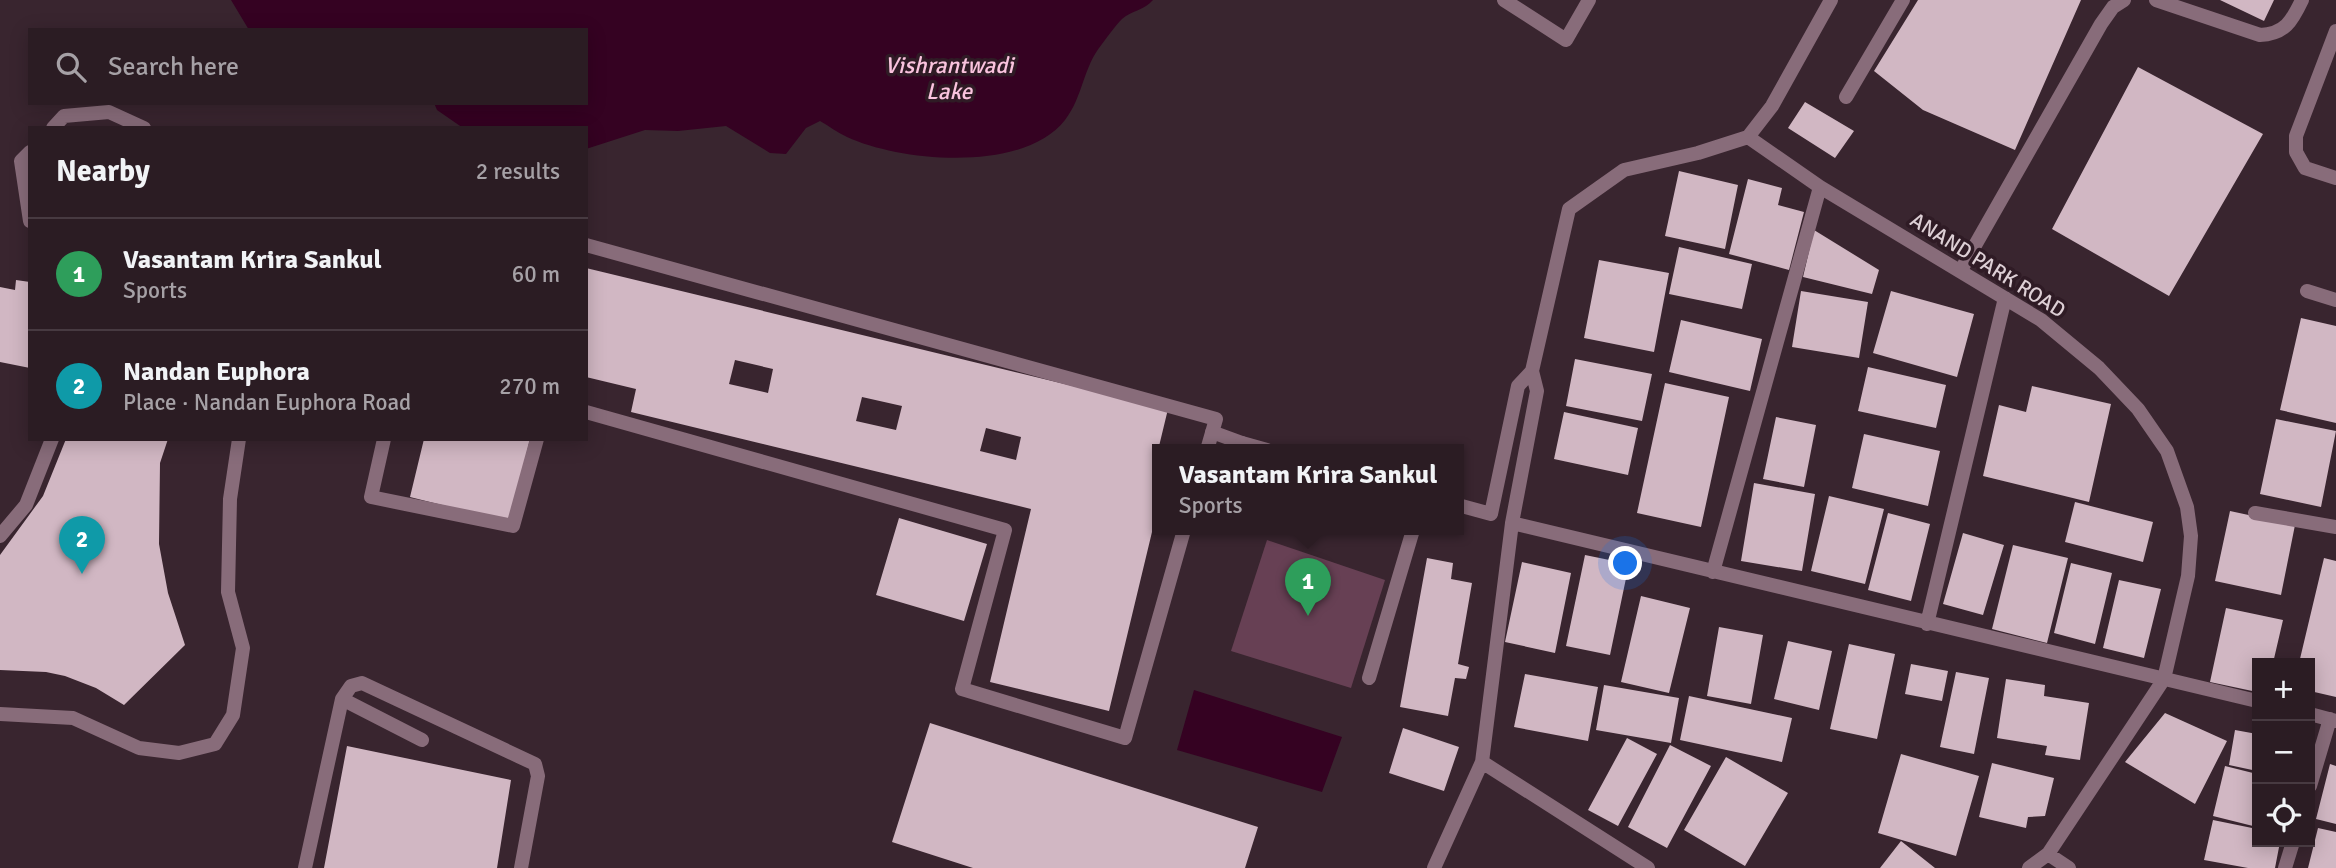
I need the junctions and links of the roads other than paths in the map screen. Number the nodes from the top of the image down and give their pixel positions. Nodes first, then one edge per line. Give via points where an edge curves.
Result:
1 (1504, 0) edge
2 (1589, 0) edge
3 (1830, 0) edge
4 (1903, 0) edge
5 (2124, 0) edge
6 (2156, 0) edge
7 (2302, 0) edge
8 (2336, 32) edge
9 (1846, 97) dead end
10 (55, 126) edge
11 (140, 126) edge
12 (1748, 137) junction
13 (28, 154) edge
14 (2336, 178) edge
15 (1820, 187) junction
16 (28, 208) edge
17 (588, 246) edge
18 (1961, 270) junction
19 (2307, 291) dead end
20 (2005, 298) junction
21 (2336, 300) edge
22 (1532, 371) junction
23 (588, 413) edge
24 (1212, 432) junction
25 (51, 441) edge
26 (239, 441) edge
27 (384, 441) edge
28 (536, 441) edge
29 (1209, 444) edge
30 (1246, 444) edge
31 (1464, 507) edge
32 (2255, 513) dead end
33 (1511, 523) junction
34 (2336, 527) edge
35 (1183, 535) edge
36 (1412, 535) edge
37 (0, 536) edge
38 (1713, 572) junction
39 (1927, 624) junction
40 (1369, 678) dead end
41 (2164, 679) junction
42 (342, 699) junction
43 (2252, 700) edge
44 (0, 714) edge
45 (2315, 715) edge
46 (2333, 720) edge
47 (422, 740) dead end
48 (1482, 762) junction
49 (2311, 784) edge
50 (2291, 847) edge
51 (2048, 854) junction
52 (305, 868) edge
53 (521, 868) edge
54 (1434, 868) edge
55 (1648, 868) edge
56 (2029, 868) edge
57 (2068, 868) edge
58 (2285, 868) edge

1 - 2 street via 1566,40
3 - 12 street via 1772,106
4 - 9 street
5 - 18 street via 2101,24
6 - 7 street via 2260,35 2277,34 2288,26
8 - 14 street via 2296,136 2296,152 2305,167
10 - 11 street via 64,116 109,112
12 - 15 street, ANAND PARK ROAD
12 - 22 street via 1624,170 1569,209
13 - 16 street via 21,161
15 - 18 street, ANAND PARK ROAD
15 - 38 street
17 - 24 street via 1216,419
18 - 20 street, ANAND PARK ROAD
19 - 21 street
20 - 39 street
20 - 41 street, ANAND PARK ROAD via 2099,368 2138,409 2167,451 2187,507 2191,536 2188,576
22 - 31 street via 1518,386 1491,514
22 - 33 street via 1537,391
23 - 35 street via 1005,530 962,689 1125,738
24 - 29 street
24 - 30 street
25 - 37 street via 26,505
26 - 44 street via 230,499 228,592 243,648 233,715 215,744 179,753 139,748 74,718
27 - 28 street via 371,497 513,526
32 - 34 street
33 - 38 street
33 - 48 street
36 - 40 street
38 - 39 street
39 - 41 street
41 - 43 street
41 - 51 street, ANAND PARK ROAD
42 - 47 street
42 - 52 street
42 - 53 street via 351,687 373,685 535,764 538,776
45 - 46 street
46 - 49 street
48 - 54 street
48 - 55 street
50 - 58 street
51 - 56 street, ANAND PARK ROAD
51 - 57 street

